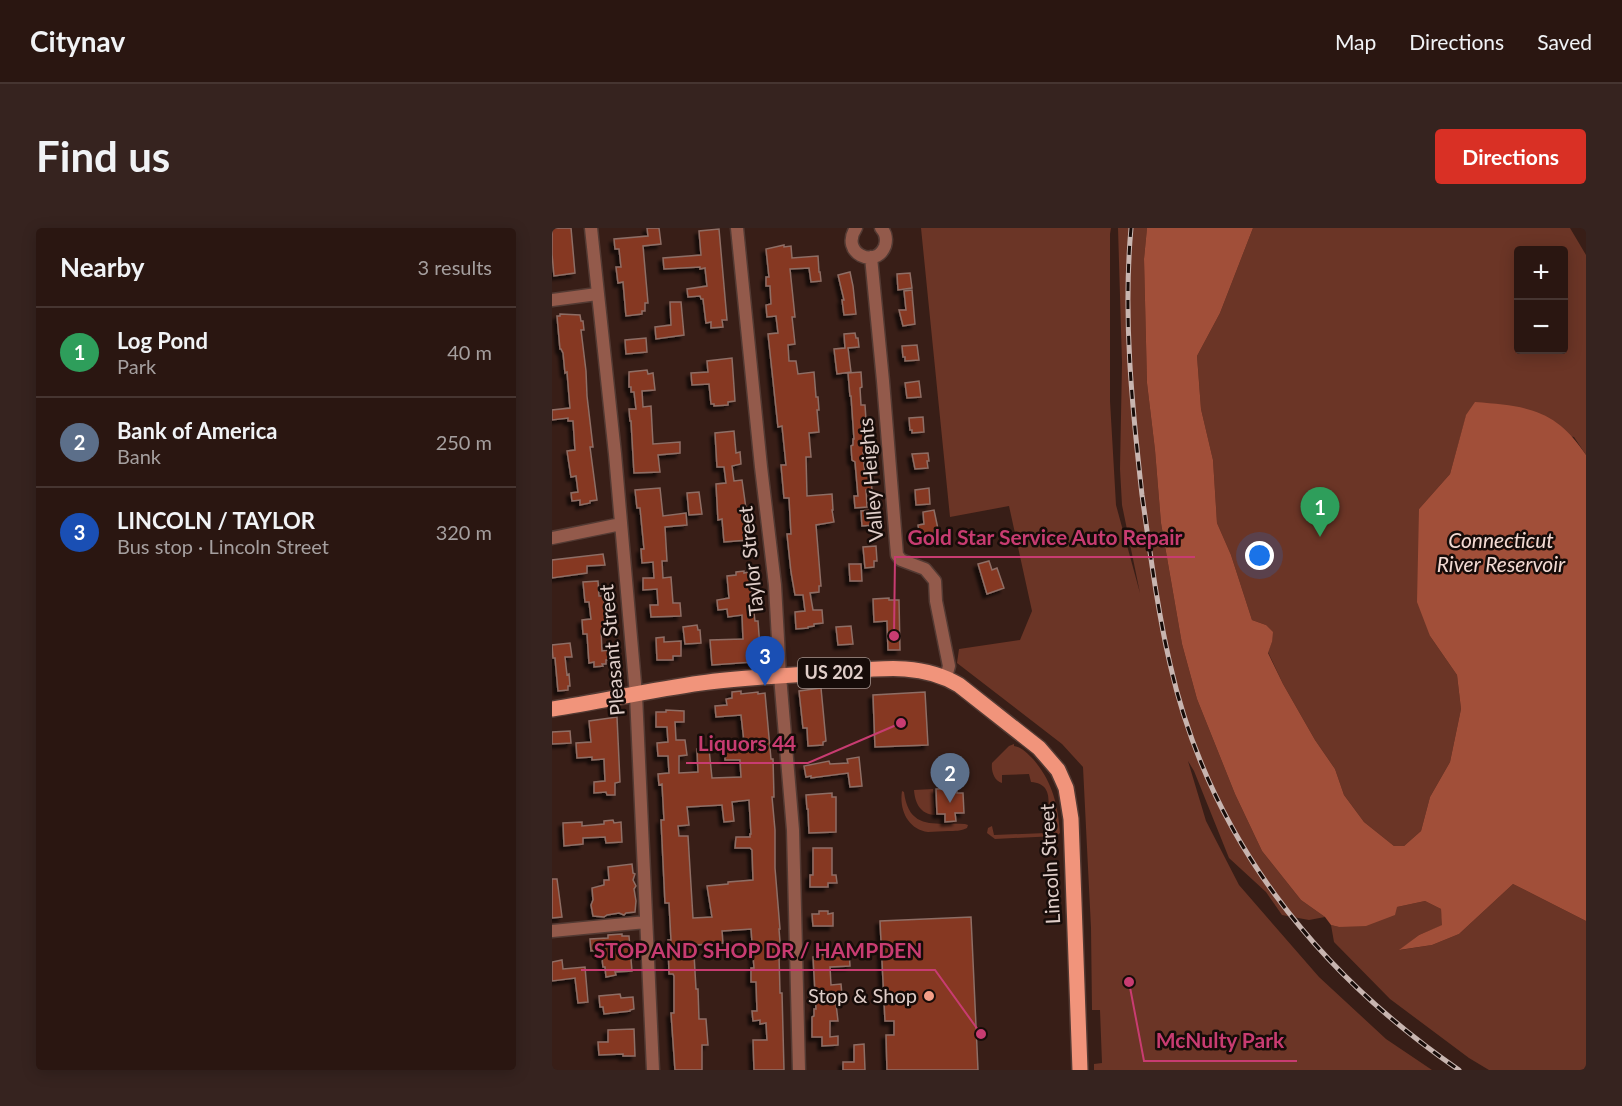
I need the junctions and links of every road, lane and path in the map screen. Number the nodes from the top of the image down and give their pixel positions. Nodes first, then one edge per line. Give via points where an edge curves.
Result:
1 (591, 228) edge
2 (737, 228) edge
3 (856, 228) edge
4 (881, 228) edge
5 (871, 257) junction
6 (597, 294) junction
7 (552, 300) edge
8 (621, 524) junction
9 (552, 538) edge
10 (780, 676) junction
11 (946, 677) junction
12 (636, 694) junction
13 (552, 709) edge
14 (646, 922) junction
15 (552, 931) edge
16 (653, 1070) edge
17 (799, 1070) edge
18 (1080, 1070) edge

1 - 6 street, Pleasant Street
2 - 10 street, Taylor Street via 775,585
3 - 5 street via 852,246 860,255
4 - 5 street via 886,237 884,248
5 - 11 street, Valley Heights via 897,555 926,569 934,581 949,666
6 - 7 street
6 - 8 street, Pleasant Street
8 - 9 street
8 - 12 street, Pleasant Street
10 - 11 main road, Lincoln Street / US 202 via 909,669
10 - 12 main road, Lincoln Street / US 202 via 704,682
10 - 17 street, Taylor Street via 793,830
11 - 18 main road, Lincoln Street / US 202 via 1039,748 1058,770 1066,788 1071,819
12 - 13 main road, Lincoln Street / US 202
12 - 14 street, Pleasant Street
14 - 15 street
14 - 16 street, Pleasant Street

